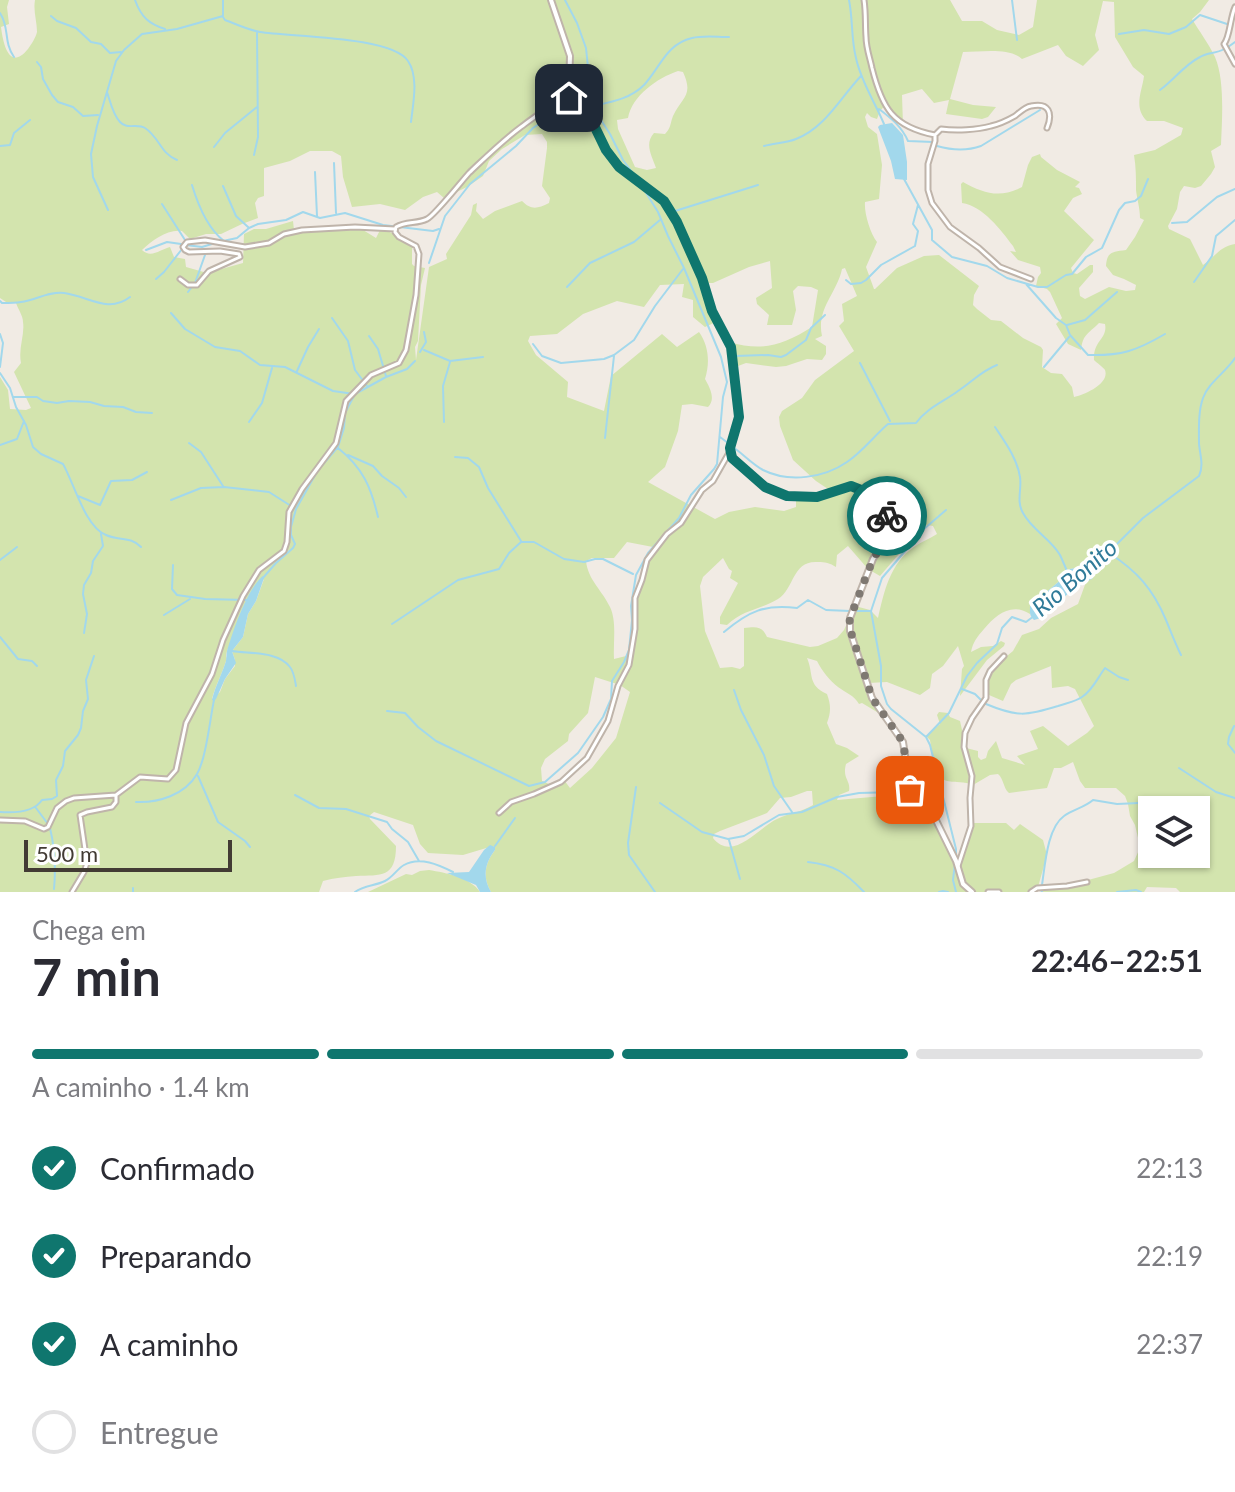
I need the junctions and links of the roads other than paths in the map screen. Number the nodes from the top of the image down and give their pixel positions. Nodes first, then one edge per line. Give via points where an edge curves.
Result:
1 (551, 0) edge
2 (864, 0) edge
3 (1235, 7) edge
4 (1235, 64) edge
5 (569, 86) junction
6 (1047, 128) dead end
7 (935, 135) junction
8 (395, 229) junction
9 (180, 279) dead end
10 (1031, 279) dead end
11 (730, 451) junction
12 (1004, 656) dead end
13 (116, 795) junction
14 (499, 813) dead end
15 (0, 820) edge
16 (956, 862) junction
17 (1087, 882) dead end
18 (72, 892) edge
19 (972, 892) edge
20 (988, 892) edge
21 (999, 892) edge
22 (1031, 892) edge

1 - 5 street via 570,56
2 - 7 street via 867,48 883,103 900,123
3 - 4 street via 1224,43
5 - 8 street via 489,154 429,218
5 - 11 street via 570,100 591,119 619,167 672,211 702,278 732,353 739,417
6 - 7 street via 1050,111 1033,106 992,126 941,129
7 - 10 street via 927,170 936,210 1000,267
8 - 9 street via 302,230 245,247 187,242 186,251 228,251 240,257 209,271 197,285
8 - 13 street via 416,246 419,257 402,358 371,375 346,401 336,443 289,512 284,551 259,570 243,596 186,723 174,774 168,779 136,779
11 - 14 street via 713,481 647,560 635,598 629,665 587,758 566,779 511,802
11 - 16 street via 751,476 775,492 811,498 855,487 890,521 891,530 873,559 850,618 850,631 872,698 903,742 907,786 927,802
12 - 16 street via 990,671 986,698 965,733 972,776 971,826
13 - 15 street via 66,801 44,829 25,821
13 - 18 street via 112,807 80,815 86,867
16 - 19 street via 963,884
17 - 22 street
20 - 21 street

